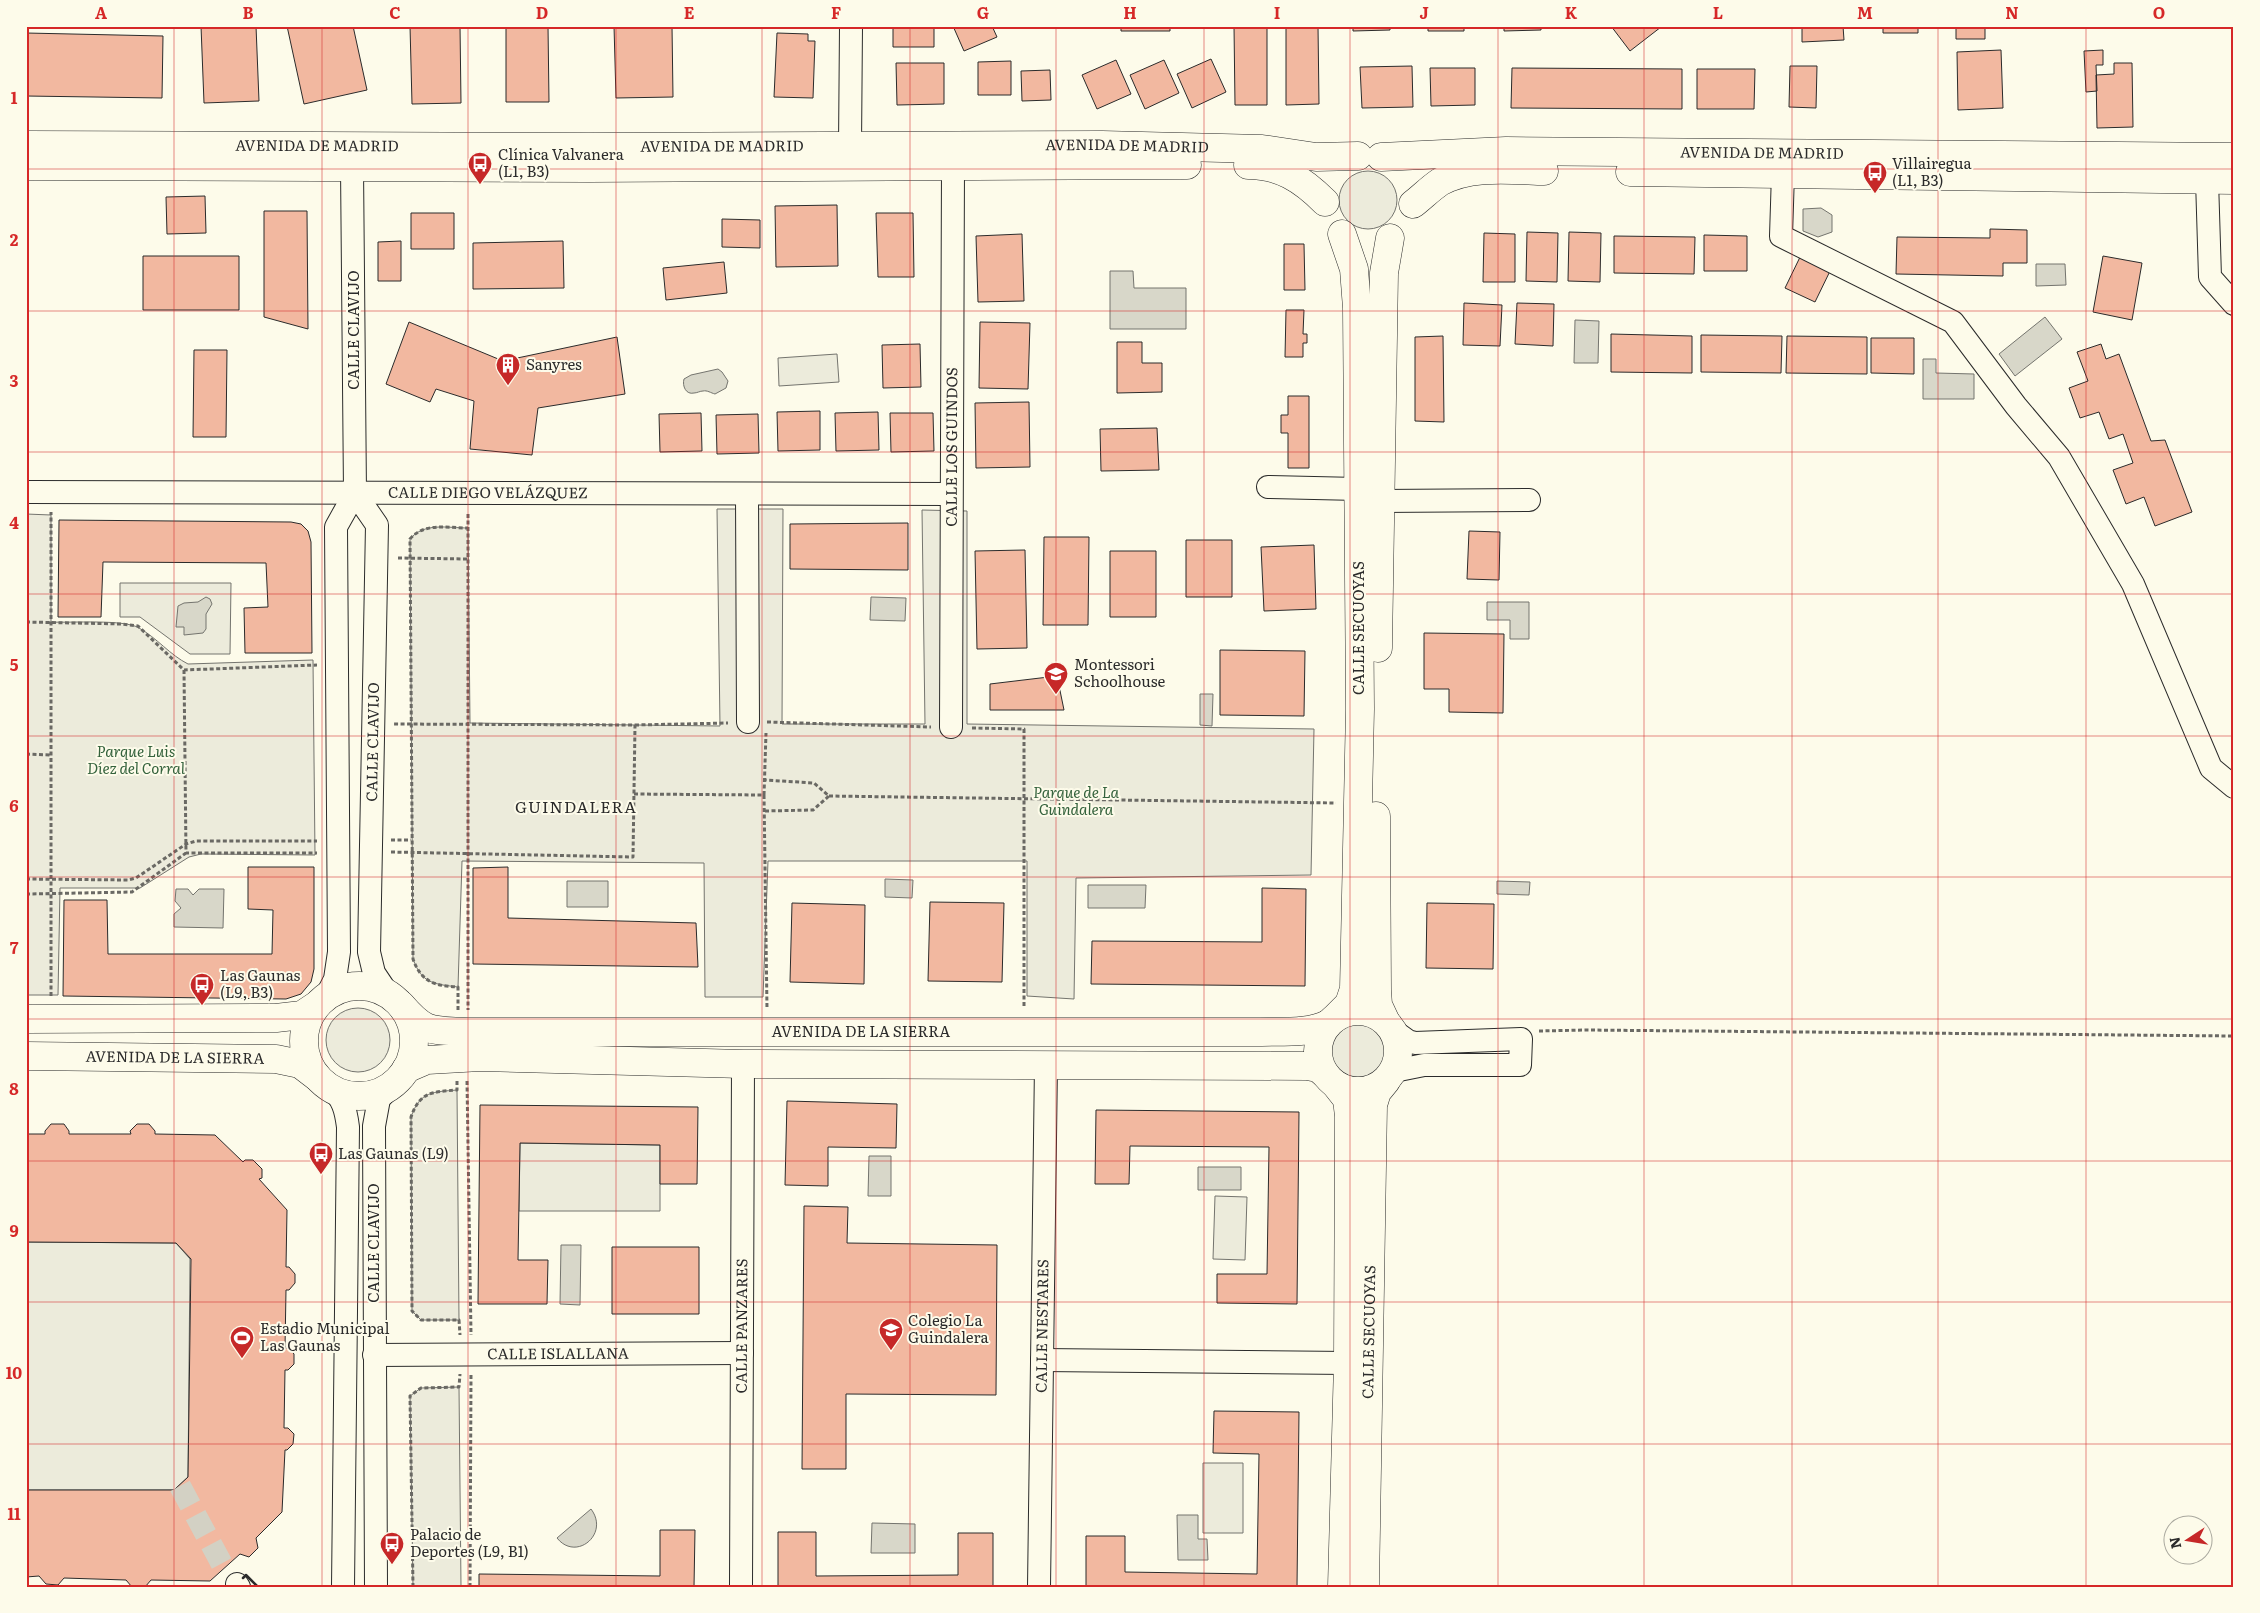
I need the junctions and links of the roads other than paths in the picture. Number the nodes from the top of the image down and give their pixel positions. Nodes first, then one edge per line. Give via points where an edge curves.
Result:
1 (851, 26) edge
2 (26, 145) edge
3 (850, 146) junction
4 (1370, 156) junction
5 (2234, 157) edge
6 (26, 166) edge
7 (953, 166) junction
8 (352, 167) junction
9 (1783, 173) junction
10 (2207, 180) junction
11 (2234, 180) edge
12 (1325, 202) junction
13 (1412, 204) junction
14 (1342, 234) junction
15 (1390, 238) junction
16 (2234, 304) edge
17 (1268, 487) dead end
18 (26, 492) edge
19 (355, 493) junction
20 (747, 494) junction
21 (951, 494) junction
22 (1369, 495) junction
23 (1529, 500) dead end
24 (748, 722) road end
25 (951, 727) road end
26 (2234, 787) edge
27 (394, 1000) junction
28 (321, 1001) junction
29 (38, 1019) edge
30 (1332, 1021) junction
31 (1389, 1025) junction
32 (462, 1045) junction
33 (26, 1056) edge
34 (743, 1064) junction
35 (1046, 1064) junction
36 (1390, 1076) junction
37 (399, 1077) junction
38 (1330, 1079) junction
39 (323, 1082) junction
40 (742, 1353) junction
41 (374, 1355) junction
42 (1042, 1360) junction
43 (1348, 1363) junction
44 (343, 1587) edge
45 (376, 1587) edge
46 (741, 1587) edge
47 (1039, 1587) edge
48 (1342, 1587) edge
49 (1365, 1587) edge

1 - 3 street
2 - 3 main road, AVENIDA DE MADRID
3 - 4 main road, AVENIDA DE MADRID via 1102,145
4 - 5 main road, AVENIDA DE MADRID via 1506,151
4 - 12 main road via 1346,161 1333,173 1325,190
4 - 13 main road via 1394,164 1405,174 1411,188
6 - 8 main road, AVENIDA DE MADRID
7 - 8 main road, AVENIDA DE MADRID
7 - 12 main road, AVENIDA DE MADRID via 1266,165 1290,173
7 - 21 street, CALLE LOS GUINDOS
8 - 19 street, CALLE CLAVIJO
9 - 10 main road, AVENIDA DE MADRID
9 - 13 main road, AVENIDA DE MADRID via 1472,172 1440,182
9 - 26 street via 1781,236 1953,322 2058,457 2132,584 2210,768
10 - 11 main road, AVENIDA DE MADRID
10 - 16 street via 2210,278
12 - 14 main road via 1330,220
13 - 15 main road via 1409,217
14 - 15 main road via 1353,241 1366,243
14 - 22 main road, CALLE SECUOYAS via 1354,269
15 - 22 main road, CALLE SECUOYAS via 1384,273
17 - 22 street
18 - 19 street, CALLE DIEGO VELÁZQUEZ
19 - 20 street, CALLE DIEGO VELÁZQUEZ
19 - 27 street, CALLE CLAVIJO via 377,525 369,952 374,973
19 - 28 street, CALLE CLAVIJO via 336,528 338,966 332,989
20 - 21 street, CALLE DIEGO VELÁZQUEZ
20 - 24 street
21 - 25 street, CALLE LOS GUINDOS
22 - 23 street
22 - 30 main road, CALLE SECUOYAS via 1354,989 1349,1004
22 - 31 main road, CALLE SECUOYAS via 1377,990 1378,1005
27 - 28 main road via 373,987 356,986 340,989
27 - 32 main road, AVENIDA DE LA SIERRA via 416,1023
27 - 37 main road via 410,1020 414,1036 412,1053
28 - 29 main road via 307,1013 287,1018
28 - 39 main road via 309,1018 304,1048 309,1064
30 - 31 main road via 1347,1012 1360,1010 1373,1013
30 - 32 main road, AVENIDA DE LA SIERRA via 1319,1028 1280,1032 767,1031
30 - 38 main road via 1321,1035 1318,1048 1319,1061
31 - 36 main road via 1398,1044 1398,1058
31 - 36 street via 1415,1043 1526,1035 1520,1065 1416,1065
32 - 34 main road, AVENIDA DE LA SIERRA
32 - 37 main road, AVENIDA DE LA SIERRA via 426,1060
33 - 39 main road, AVENIDA DE LA SIERRA via 276,1059 300,1064
34 - 35 main road, AVENIDA DE LA SIERRA
34 - 40 street, CALLE PANZARES
35 - 38 main road, AVENIDA DE LA SIERRA via 1307,1066 1318,1068
35 - 42 street, CALLE NESTARES
36 - 38 main road via 1375,1088 1362,1092 1348,1090
36 - 49 main road, CALLE SECUOYAS via 1377,1092 1373,1117
37 - 39 main road via 377,1093 361,1096 344,1094
37 - 41 street, CALLE CLAVIJO via 379,1099 374,1126
38 - 43 main road, CALLE SECUOYAS via 1347,1099 1349,1116
39 - 44 street, CALLE CLAVIJO via 340,1098 348,1127
40 - 41 street, CALLE ISLALLANA
40 - 46 street, CALLE PANZARES
41 - 45 street, CALLE CLAVIJO
42 - 43 street
42 - 47 street, CALLE NESTARES
43 - 48 main road, CALLE SECUOYAS

